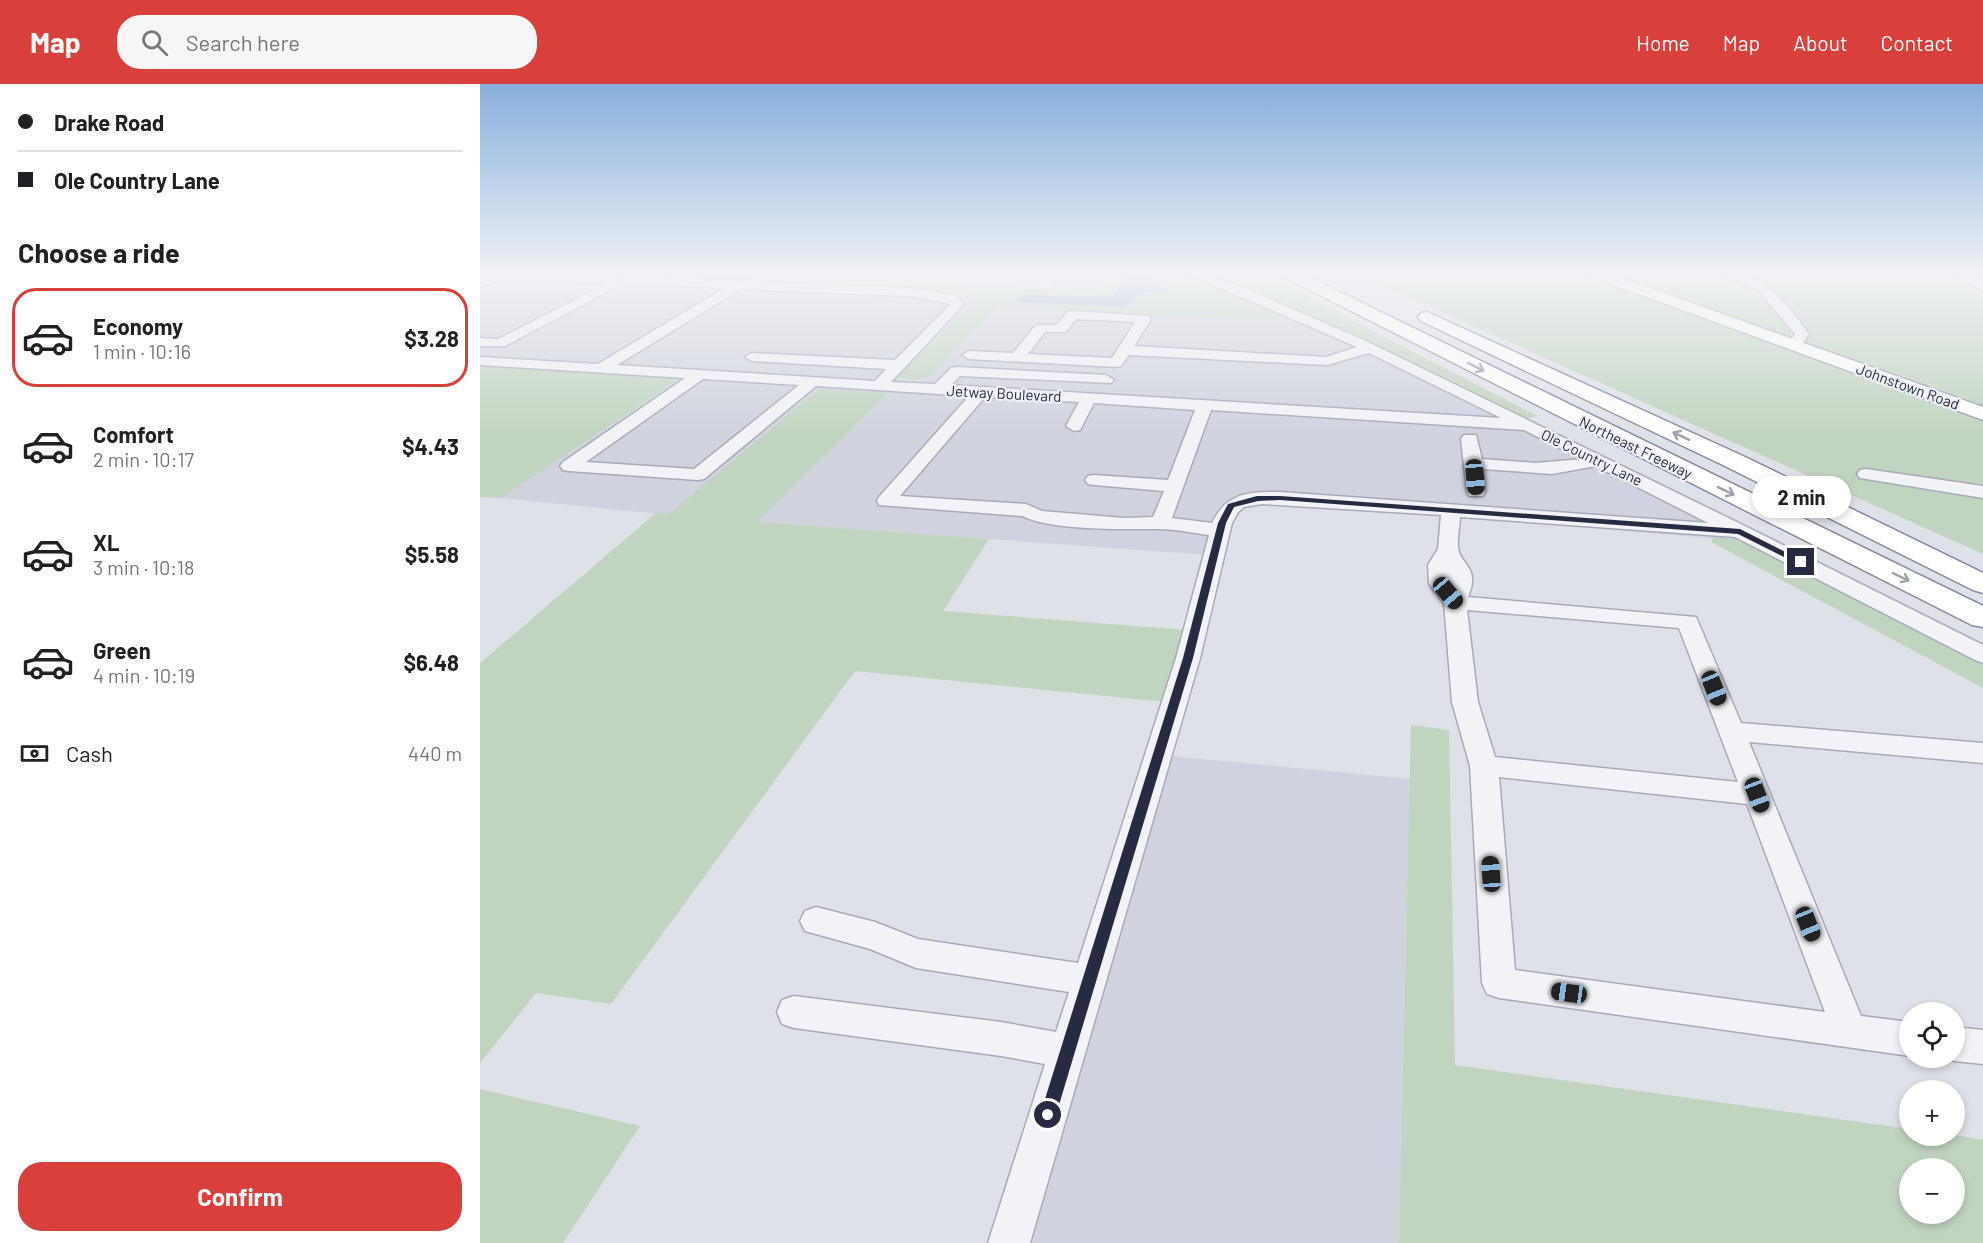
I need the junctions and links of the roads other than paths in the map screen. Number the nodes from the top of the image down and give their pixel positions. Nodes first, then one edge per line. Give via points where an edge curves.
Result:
1 (506, 328) edge
2 (668, 328) edge
3 (934, 328) edge
4 (1041, 328) edge
5 (1043, 328) edge
6 (1062, 328) edge
7 (1138, 328) edge
8 (1327, 328) edge
9 (1399, 328) edge
10 (1452, 328) edge
11 (1747, 328) edge
12 (1797, 328) edge
13 (527, 329) joint
14 (480, 342) edge
15 (500, 343) junction
16 (1794, 345) junction
17 (1370, 348) junction
18 (1124, 350) junction
19 (480, 353) edge
20 (969, 355) dead end
21 (752, 357) dead end
22 (1017, 358) junction
23 (480, 361) edge
24 (898, 365) junction
25 (600, 369) junction
26 (699, 375) junction
27 (1106, 380) dead end
28 (812, 382) junction
29 (878, 386) junction
30 (939, 389) junction
31 (981, 392) junction
32 (1089, 398) junction
33 (1205, 405) junction
34 (1983, 414) edge
35 (1527, 425) junction
36 (1074, 426) dead end
37 (1470, 439) dead end
38 (1598, 460) junction
39 (1734, 461) junction
40 (1474, 463) junction
41 (1866, 474) dead end
42 (1094, 480) dead end
43 (1174, 486) junction
44 (1476, 492) dead end
45 (1983, 492) edge
46 (1451, 510) junction
47 (1161, 523) junction
48 (1220, 530) junction
49 (1740, 531) junction
50 (1983, 573) edge
51 (1983, 584) edge
52 (1455, 602) junction
53 (1983, 618) edge
54 (1983, 655) edge
55 (1732, 731) junction
56 (1983, 753) edge
57 (1484, 766) junction
58 (1757, 795) junction
59 (816, 921) dead end
60 (1089, 980) junction
61 (794, 1012) dead end
62 (1851, 1032) junction
63 (1899, 1038) edge
64 (1965, 1045) edge
65 (1983, 1047) edge
66 (1067, 1051) junction
67 (1009, 1243) edge

1 - 13 street
2 - 25 street
3 - 24 street
4 - 22 street
5 - 6 street
7 - 18 street
8 - 17 street, Ole Country Lane
9 -> 53 highway, Northeast Freeway
39 -> 10 highway, Northeast Freeway
11 - 16 main road, Johnstown Road
12 - 16 street via 1802,334
13 - 15 street
14 - 15 street
15 - 19 street
16 - 34 main road, Johnstown Road
17 - 18 street via 1327,361
17 - 35 street, Ole Country Lane
18 - 22 street via 1116,363
20 - 22 street
21 - 24 street
23 - 25 street, Jetway Boulevard
24 - 29 street
25 - 26 street, Jetway Boulevard
26 - 28 street, Jetway Boulevard
26 - 28 street via 569,466 698,475
27 - 30 street via 956,371
28 - 29 street, Jetway Boulevard
29 - 30 street, Jetway Boulevard
30 - 31 street, Jetway Boulevard
31 - 32 street, Jetway Boulevard
31 - 47 street via 886,501 1026,510 1038,516 1124,524
32 - 33 street, Jetway Boulevard
32 - 36 street
33 - 35 street, Jetway Boulevard
33 - 43 street
35 - 38 street, Ole Country Lane
37 - 40 street
38 - 40 street via 1555,469
38 - 49 street, Ole Country Lane
39 - 50 highway
39 - 51 highway, Northeast Freeway
40 - 44 street
41 - 45 street
42 - 43 street
43 - 47 street
46 - 48 street via 1257,498 1231,506
46 - 49 street
46 - 52 street via 1448,549 1438,565 1440,584
47 - 48 street
48 - 60 street via 1188,658
49 - 54 street, Ole Country Lane
52 - 55 street via 1688,622
52 - 57 street via 1465,702
55 - 56 street
55 - 58 street
57 - 58 street
57 - 62 street via 1499,983
58 - 62 street
59 - 60 street via 875,936 916,953
60 - 66 street
61 - 66 street
62 - 63 street
64 - 65 street
66 - 67 street

